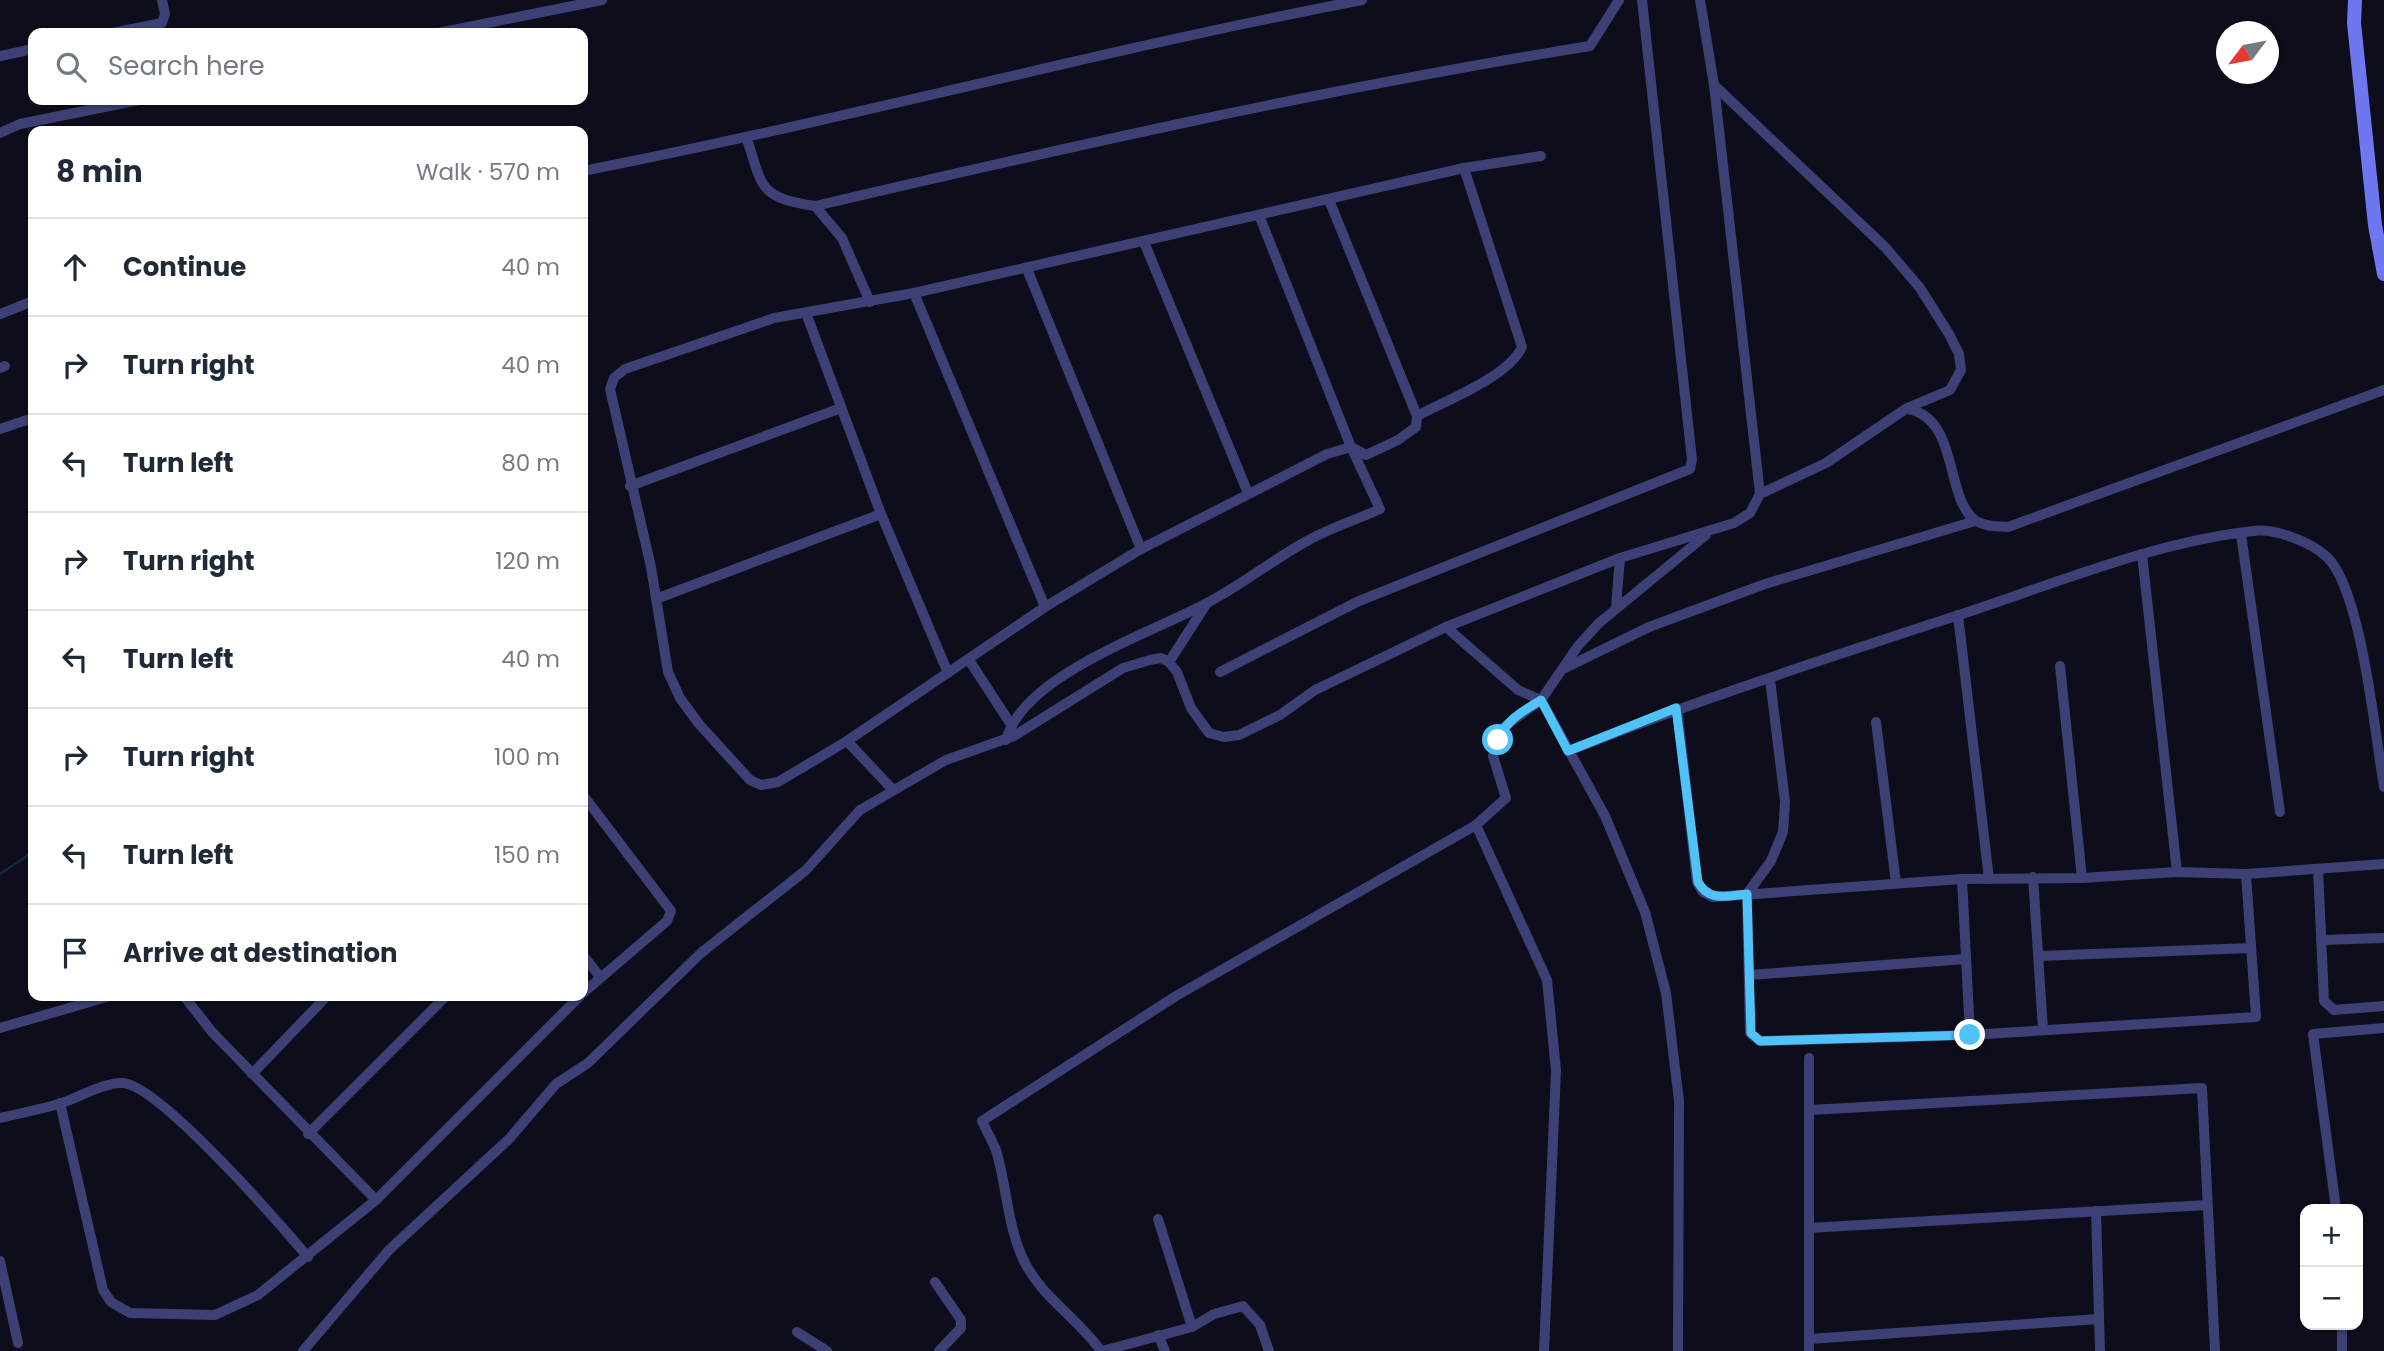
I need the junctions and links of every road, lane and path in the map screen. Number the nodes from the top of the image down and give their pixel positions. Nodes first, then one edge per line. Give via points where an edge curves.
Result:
1 (162, 0) edge
2 (602, 0) edge
3 (1362, 0) edge
4 (1619, 0) edge
5 (1642, 0) edge
6 (1700, 0) edge
7 (2355, 0) edge
8 (137, 28) edge
9 (463, 28) edge
10 (28, 50) edge
11 (0, 56) edge
12 (1714, 85) junction
13 (114, 105) edge
14 (0, 133) edge
15 (747, 139) junction
16 (1541, 156) dead end
17 (1464, 168) junction
18 (588, 170) edge
19 (1329, 200) junction
20 (815, 206) junction
21 (1259, 215) junction
22 (1144, 242) junction
23 (1027, 269) junction
24 (2384, 274) edge
25 (914, 293) junction
26 (870, 302) junction
27 (28, 303) edge
28 (806, 313) junction
29 (0, 314) edge
30 (2384, 390) edge
31 (841, 408) junction
32 (1908, 408) junction
33 (1417, 416) junction
34 (28, 420) edge
35 (0, 429) edge
36 (1351, 447) junction
37 (630, 486) junction
38 (1248, 494) junction
39 (1760, 494) junction
40 (881, 514) junction
41 (1975, 520) junction
42 (1711, 531) junction
43 (2241, 534) junction
44 (1141, 549) junction
45 (2142, 554) junction
46 (1620, 558) junction
47 (656, 599) junction
48 (1207, 603) junction
49 (1045, 607) junction
50 (1616, 607) junction
51 (1958, 615) junction
52 (1446, 627) junction
53 (969, 660) junction
54 (1169, 662) junction
55 (2060, 666) dead end
56 (1562, 669) junction
57 (1220, 672) dead end
58 (948, 673) junction
59 (1770, 679) junction
60 (1541, 700) junction
61 (1676, 708) junction
62 (1876, 722) dead end
63 (1010, 723) junction
64 (1006, 740) junction
65 (847, 741) junction
66 (1568, 751) junction
67 (2384, 787) edge
68 (893, 790) junction
69 (588, 802) edge
70 (2280, 811) dead end
71 (1476, 825) junction
72 (2384, 864) edge
73 (2318, 869) junction
74 (2177, 872) junction
75 (2246, 874) junction
76 (2033, 877) junction
77 (2082, 878) junction
78 (1962, 879) junction
79 (1989, 879) junction
80 (1896, 883) junction
81 (1747, 894) junction
82 (2384, 938) edge
83 (2321, 940) junction
84 (2250, 948) junction
85 (2040, 956) junction
86 (1966, 959) junction
87 (588, 961) edge
88 (1749, 975) junction
89 (600, 977) junction
90 (588, 989) edge
91 (93, 1001) edge
92 (188, 1001) edge
93 (322, 1001) edge
94 (441, 1001) edge
95 (576, 1001) edge
96 (2384, 1006) edge
97 (0, 1028) edge
98 (2384, 1028) edge
99 (2043, 1030) junction
100 (1970, 1035) junction
101 (1809, 1058) dead end
102 (252, 1074) junction
103 (60, 1104) junction
104 (1810, 1110) junction
105 (0, 1118) edge
106 (308, 1134) junction
107 (376, 1200) junction
108 (2335, 1204) edge
109 (2207, 1205) junction
110 (2096, 1211) junction
111 (1158, 1219) dead end
112 (1809, 1228) junction
113 (308, 1257) junction
114 (0, 1261) edge
115 (935, 1282) dead end
116 (2099, 1319) junction
117 (1192, 1327) junction
118 (2342, 1330) edge
119 (797, 1332) dead end
120 (1158, 1335) junction
121 (1809, 1339) junction
122 (19, 1343) dead end
123 (303, 1351) edge
124 (827, 1351) edge
125 (939, 1351) edge
126 (1101, 1351) edge
127 (1165, 1351) edge
128 (1269, 1351) edge
129 (1544, 1351) edge
130 (1678, 1351) edge
131 (1809, 1351) edge
132 (2100, 1351) edge
133 (2215, 1351) edge
134 (2342, 1351) edge

1 - 8 street via 162,23
2 - 9 street
3 - 15 street via 911,98
4 - 20 street via 1590,46 1216,116
5 - 57 street via 1690,469 1359,601
6 - 12 street
7 - 24 main road via 2375,225
10 - 11 street
12 - 32 street via 1885,247 1920,288 1949,334 1961,370 1955,383 1950,390
12 - 39 street
13 - 14 street via 20,124
15 - 18 street
15 - 20 street via 763,188 775,198
16 - 17 street
17 - 19 street
17 - 33 street via 1522,347 1504,369
19 - 21 street
19 - 33 street
20 - 26 street via 842,238
21 - 22 street
21 - 36 street
22 - 23 street
22 - 38 street
23 - 25 street
23 - 44 street
25 - 26 street
25 - 49 street
26 - 28 street
27 - 29 street
28 - 31 street
28 - 37 street via 774,318 625,369 614,378 610,389
30 - 41 street via 2008,527
31 - 37 street
31 - 40 street
32 - 39 street via 1826,463
32 - 41 street via 1929,417 1940,432 1965,506
33 - 36 street via 1416,427 1398,440 1366,455
34 - 35 street
36 - 38 street via 1327,454
36 - 48 street via 1380,509 1308,540
37 - 47 street
38 - 44 street
39 - 42 street via 1750,513
40 - 47 street
40 - 58 street
41 - 56 street via 1765,584 1649,627
42 - 46 street
42 - 50 street
43 - 45 street
43 - 67 street via 2255,530 2277,533 2311,548 2327,558 2342,581 2354,618
43 - 70 street
44 - 49 street
45 - 51 street
45 - 74 street
46 - 50 street
46 - 52 street
47 - 65 street via 668,672 680,698 750,780 761,785 778,782
48 - 54 street
48 - 63 street via 1128,638 1044,690
49 - 53 street
50 - 56 street
51 - 59 street
51 - 79 street
52 - 54 street via 1315,690 1280,715 1239,735 1224,737 1209,733 1199,723
52 - 60 street via 1518,690
53 - 58 street
53 - 63 street
54 - 64 street via 1150,660 1123,668
55 - 77 street
56 - 60 street
58 - 65 street
59 - 61 street
59 - 81 street via 1786,802 1783,832 1767,868
60 - 66 street
60 - 71 street via 1504,727 1493,756 1506,798
61 - 66 street
61 - 81 street via 1698,882 1703,892 1713,897
62 - 80 street
63 - 64 street
64 - 68 street via 962,753
65 - 68 street
66 - 130 street via 1605,816 1646,912 1666,993 1678,1101
68 - 123 street via 860,810 806,870 701,953 588,1063 556,1084 491,1157 389,1250
69 - 89 street via 671,911 667,921
71 - 126 street via 1176,996 982,1121 996,1150 1023,1259 1044,1293
71 - 129 street via 1547,981 1556,1070
72 - 73 street
73 - 75 street
73 - 83 street
74 - 75 street
74 - 77 street
75 - 84 street
76 - 77 street
76 - 79 street
76 - 85 street
78 - 79 street
78 - 80 street
78 - 86 street
80 - 81 street
81 - 88 street
82 - 83 street
83 - 96 street via 2328,1007
84 - 85 street
84 - 99 street via 2256,1017
85 - 99 street
86 - 88 street
86 - 100 street
87 - 89 street
88 - 100 street via 1751,1033 1760,1041
89 - 90 street
91 - 97 street
92 - 102 street
93 - 102 street
94 - 106 street
95 - 107 street
98 - 108 street via 2313,1034
99 - 100 street
101 - 104 street
102 - 106 street
103 - 105 street
103 - 113 street via 120,1083 148,1093
103 - 113 street via 103,1290 111,1302 130,1313 215,1315 258,1294
104 - 109 street via 2202,1088
104 - 112 street
106 - 107 street
107 - 113 street
109 - 110 street
109 - 133 street
110 - 112 street
110 - 116 street
111 - 117 street
112 - 121 street
114 - 122 street
115 - 125 street via 961,1320 961,1328
116 - 121 street
116 - 132 street
117 - 120 street
117 - 128 street via 1214,1314 1243,1306 1260,1325
118 - 134 street
119 - 124 street
120 - 126 street
120 - 127 street
121 - 131 street

